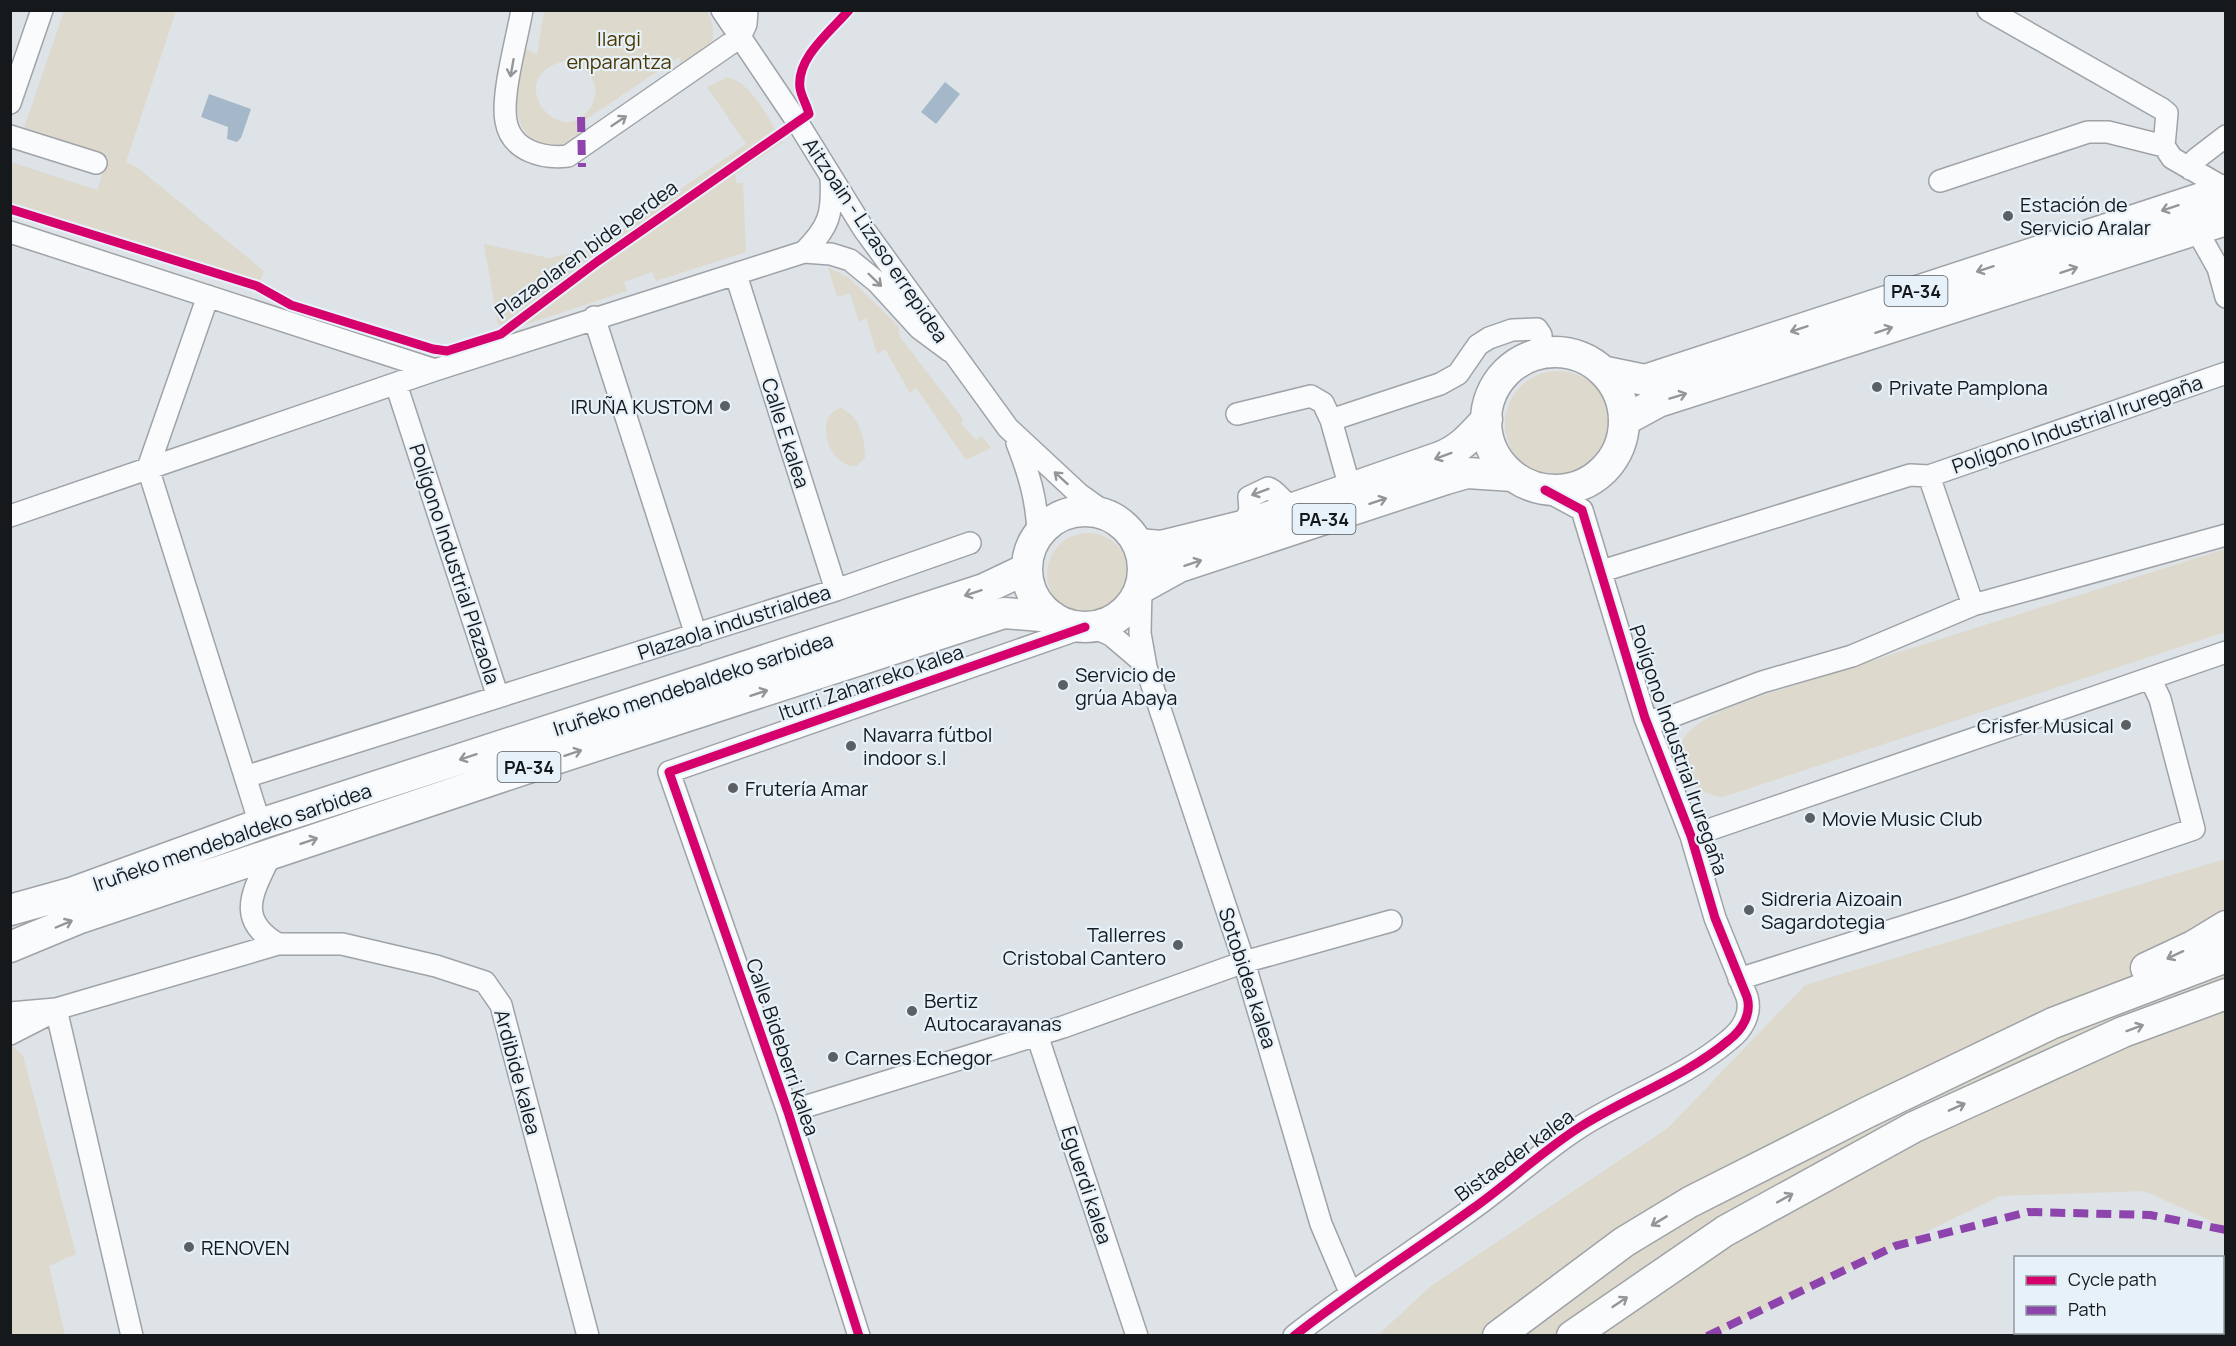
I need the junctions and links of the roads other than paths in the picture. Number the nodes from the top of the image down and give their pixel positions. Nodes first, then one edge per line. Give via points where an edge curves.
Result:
1 (42, 10) edge
2 (522, 10) edge
3 (722, 10) edge
4 (747, 10) edge
5 (1988, 10) edge
6 (740, 38) junction
7 (10, 103) edge
8 (10, 136) edge
9 (2226, 136) edge
10 (2164, 146) junction
11 (96, 163) dead end
12 (2190, 169) junction
13 (831, 176) junction
14 (1940, 181) dead end
15 (2226, 189) edge
16 (2226, 220) edge
17 (2196, 230) junction
18 (865, 231) junction
19 (10, 232) edge
20 (811, 245) junction
21 (831, 254) junction
22 (2222, 268) edge
23 (736, 275) junction
24 (208, 296) junction
25 (2226, 297) edge
26 (594, 317) junction
27 (950, 351) junction
28 (1542, 353) junction
29 (435, 370) junction
30 (1606, 372) junction
31 (2226, 373) edge
32 (396, 384) junction
33 (1237, 414) dead end
34 (1487, 419) junction
35 (1331, 420) junction
36 (1625, 420) junction
37 (1014, 436) junction
38 (148, 468) junction
39 (1513, 476) junction
40 (1929, 476) junction
41 (1350, 488) junction
42 (1545, 490) junction
43 (1107, 514) junction
44 (10, 516) edge
45 (1038, 534) junction
46 (2226, 535) edge
47 (970, 543) dead end
48 (1138, 544) junction
49 (1026, 569) junction
50 (1602, 571) junction
51 (1141, 588) junction
52 (836, 590) junction
53 (1973, 605) junction
54 (1053, 617) junction
55 (1087, 627) junction
56 (696, 635) junction
57 (2226, 652) edge
58 (1145, 664) junction
59 (2151, 680) junction
60 (498, 697) junction
61 (1645, 718) junction
62 (669, 772) joint
63 (245, 777) junction
64 (260, 824) junction
65 (1691, 836) junction
66 (271, 854) junction
67 (10, 910) edge
68 (1391, 921) dead end
69 (2226, 926) edge
70 (278, 944) junction
71 (10, 947) edge
72 (2226, 957) edge
73 (1244, 962) junction
74 (1739, 979) junction
75 (2226, 994) edge
76 (1749, 1005) joint
77 (56, 1009) junction
78 (10, 1013) edge
79 (10, 1034) edge
80 (1037, 1035) junction
81 (788, 1112) junction
82 (1690, 1202) junction
83 (1350, 1292) junction
84 (132, 1335) edge
85 (588, 1335) edge
86 (859, 1335) edge
87 (1137, 1335) edge
88 (1294, 1335) edge
89 (1498, 1335) edge
90 (1572, 1335) edge

1 - 7 street
2 -> 6 street via 506,121 510,134 527,151 551,158 568,156
3 - 6 street, Aitzoain - Lizaso errepidea
4 - 6 street
5 - 10 street via 2167,113
6 - 13 street, Aitzoain - Lizaso errepidea
8 - 11 street
9 - 12 street via 2196,159
10 - 12 street via 2172,158
10 - 14 street via 2108,132 2088,132
12 - 15 street
13 - 18 street, Aitzoain - Lizaso errepidea
13 - 20 street via 832,208 828,223
15 -> 30 highway, PA-34 via 1645,380
16 - 17 highway, PA-34
17 - 22 street
36 -> 17 highway, PA-34 via 1658,402
18 - 20 street via 842,228
18 - 21 street via 852,247
18 - 27 street, Aitzoain - Lizaso errepidea
19 - 24 street
20 - 21 street
20 - 23 street
21 -> 27 street via 862,268 920,328
22 - 25 street
23 - 26 street
23 - 52 street, Calle E kalea
24 - 29 street
24 - 38 street
26 - 29 street
26 - 56 street
27 - 37 street, Aitzoain - Lizaso errepidea
28 - 30 highway, PA-34 via 1584,357
28 - 34 highway, PA-34 via 1514,366 1503,376 1491,396
28 - 35 street via 1537,329 1512,330 1478,345 1458,375 1440,384
29 - 32 street
30 - 36 highway, PA-34 via 1620,394
31 - 40 street, Polígono Industrial Iruregaña
32 - 38 street
32 - 60 street, Polígono Industrial Plazaola
33 - 35 street via 1311,396 1323,403
34 - 39 highway, PA-34 via 1493,450
34 -> 41 highway, PA-34 via 1454,452
35 - 41 street
36 - 42 highway, PA-34 via 1619,450 1601,474 1575,488
43 -> 37 street via 1079,495
37 - 45 street via 1031,477
38 - 44 street
38 - 63 street
39 - 42 highway, PA-34
51 -> 39 highway, PA-34 via 1179,567 1446,479 1467,473
40 - 50 street, Polígono Industrial Iruregaña via 1910,475
40 - 53 street, Polígono Industrial Iruregaña
41 -> 48 highway, PA-34 via 1242,526 1161,546
42 - 50 street, Polígono Industrial Iruregaña via 1582,510
43 - 45 highway via 1079,510 1056,518
43 - 48 highway via 1124,525
45 - 49 highway
46 - 53 street, Polígono Industrial Iruregaña
47 - 52 street, Plazaola industrialdea
48 - 51 highway via 1143,562
49 - 54 highway via 1034,597
49 -> 64 highway, Iruñeko mendebaldeko sarbidea / PA-34 via 984,589
50 - 61 street, Polígono Industrial Iruregaña
51 - 55 highway, PA-34 via 1124,612 1111,621
51 - 58 street, Sotobidea kalea via 1139,615
52 - 56 street, Plazaola industrialdea
53 - 61 street, Polígono Industrial Iruregaña via 1852,656 1762,682 1662,720
54 - 55 highway, PA-34 via 1066,624
66 -> 54 highway, Iruñeko mendebaldeko sarbidea / PA-34 via 1004,613
55 - 58 street via 1111,635
55 - 62 street, Iturri Zaharreko kalea
56 - 60 street, Plazaola industrialdea
57 - 59 street, Polígono Industrial Iruregaña
58 - 73 street, Sotobidea kalea
59 - 65 street, Polígono Industrial Iruregaña
59 - 74 street via 2160,699 2194,829
60 - 63 street, Polígono Industrial Plazaola
61 - 65 street, Polígono Industrial Iruregaña
62 - 81 street, Calle Bideberri kalea
63 - 64 street
64 - 67 highway, Iruñeko mendebaldeko sarbidea / PA-34 via 71,893
65 - 74 street, Polígono Industrial Iruregaña via 1715,918
66 - 70 street via 252,894 250,912 264,936
71 -> 66 highway, Iruñeko mendebaldeko sarbidea / PA-34 via 80,918
68 - 73 street
69 -> 82 highway via 2151,966 2009,1023 1810,1120
70 - 77 street, Ardibide kalea
70 - 85 street, Ardibide kalea via 342,944 485,982 501,1005
72 - 82 highway via 2053,1023
73 - 80 street
73 - 83 street, Sotobidea kalea via 1321,1224
74 - 76 street, Polígono Industrial Iruregaña
90 -> 75 highway via 1725,1231 1914,1127 2123,1032
76 - 83 street, Bistaeder kalea via 1744,1024 1730,1040 1580,1127 1473,1209
77 - 78 street
77 - 79 street
77 - 84 street
80 - 81 street
80 - 87 street, Eguerdi kalea
81 - 86 street, Calle Bideberri kalea
82 -> 89 highway via 1624,1242
83 - 88 street, Bistaeder kalea

